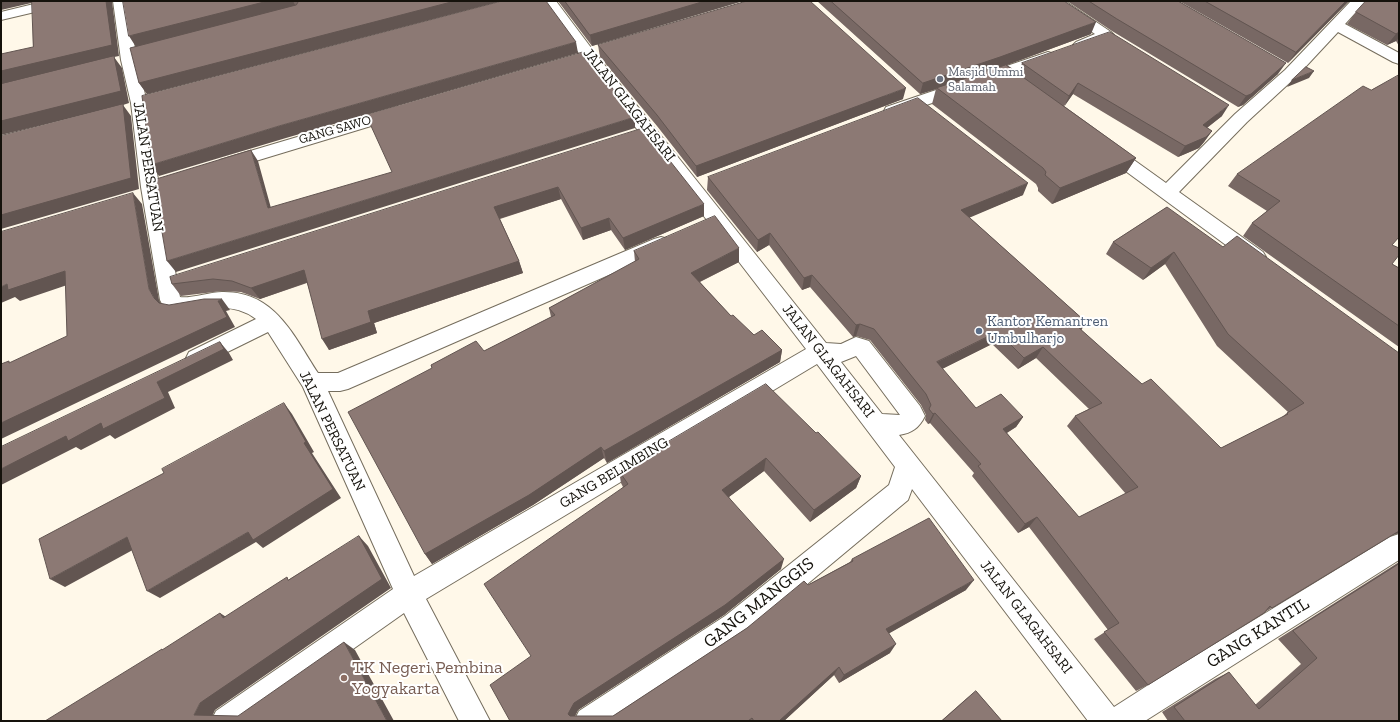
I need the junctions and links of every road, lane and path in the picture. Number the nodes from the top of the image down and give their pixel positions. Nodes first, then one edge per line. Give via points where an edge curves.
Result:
1 (64, 1) edge
2 (120, 1) edge
3 (549, 1) edge
4 (1055, 1) edge
5 (1359, 1) edge
6 (1, 16) edge
7 (1335, 25) junction
8 (1399, 59) edge
9 (911, 96) junction
10 (415, 107) edge
11 (879, 116) edge
12 (935, 116) edge
13 (650, 132) junction
14 (1091, 138) edge
15 (628, 139) edge
16 (210, 169) edge
17 (1167, 193) junction
18 (682, 235) edge
19 (1270, 268) edge
20 (188, 277) edge
21 (167, 284) junction
22 (272, 321) junction
23 (820, 351) junction
24 (181, 365) edge
25 (312, 382) junction
26 (876, 423) junction
27 (908, 465) junction
28 (1399, 546) edge
29 (409, 594) junction
30 (226, 721) edge
31 (476, 721) edge
32 (589, 721) edge
33 (1106, 721) edge
34 (1119, 721) edge

1 - 6 street
2 - 21 street, JALAN PERSATUAN
3 - 13 street, JALAN GLAGAHSARI
4 - 9 street via 1113,39 1066,50 1009,78
5 - 7 street
7 - 8 street
7 - 17 street via 1234,114
9 - 11 street
9 - 12 street
10 - 16 street, GANG SAWO
13 - 15 street
13 - 23 street, JALAN GLAGAHSARI via 700,184 711,222
14 - 17 street
17 - 19 street
18 - 25 street via 340,382
20 - 21 street
21 - 22 street, JALAN PERSATUAN via 170,300 175,306 206,301 240,302 255,307
22 - 24 street
22 - 25 street, JALAN PERSATUAN
23 - 26 street, JALAN GLAGAHSARI
23 - 26 street via 843,353 856,346 861,347 913,416 911,420 898,427
23 - 29 street, GANG BELIMBING
25 - 29 street, JALAN PERSATUAN
26 - 27 street, JALAN GLAGAHSARI
27 - 32 street, GANG MANGGIS via 898,492 736,626
27 - 33 street, JALAN GLAGAHSARI
28 - 34 street, GANG KANTIL
29 - 30 street, GANG BELIMBING
29 - 31 street, JALAN PERSATUAN

